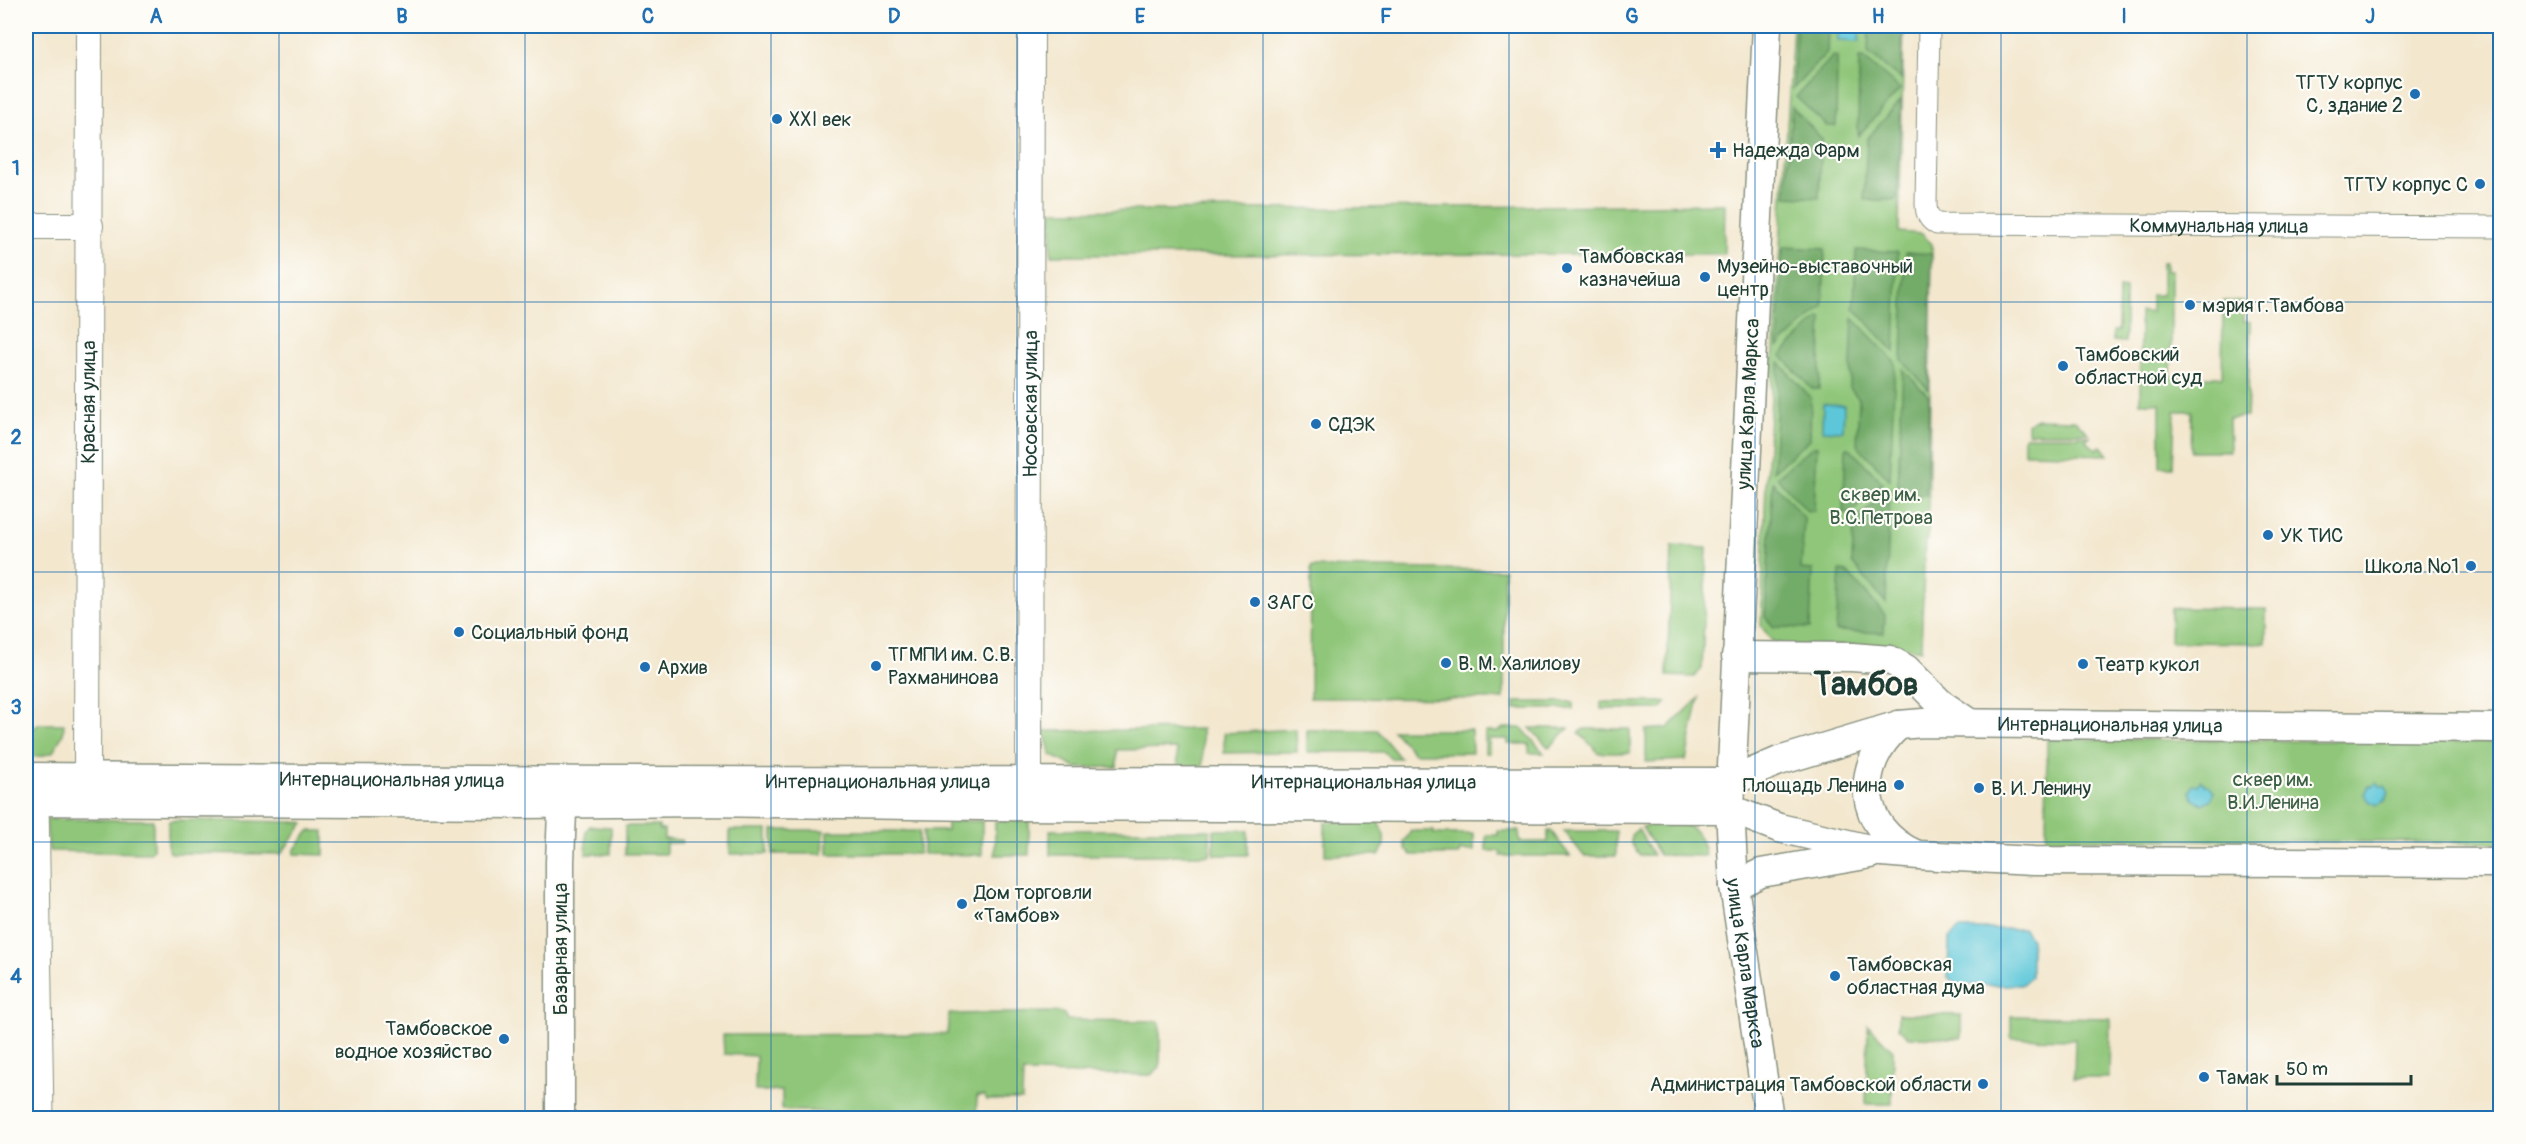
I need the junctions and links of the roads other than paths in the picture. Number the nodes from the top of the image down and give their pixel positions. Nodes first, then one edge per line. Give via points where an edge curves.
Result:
1 (89, 26) edge
2 (1031, 26) edge
3 (1767, 26) edge
4 (1929, 26) edge
5 (26, 226) edge
6 (90, 226) junction
7 (2500, 227) edge
8 (1736, 656) junction
9 (1968, 722) junction
10 (1899, 725) junction
11 (2500, 728) edge
12 (87, 789) junction
13 (562, 792) junction
14 (30, 793) edge
15 (1029, 794) junction
16 (1730, 795) junction
17 (1882, 852) junction
18 (1919, 855) junction
19 (2500, 863) edge
20 (1734, 886) junction
21 (42, 1119) edge
22 (560, 1119) edge
23 (1769, 1119) edge

1 - 6 street, Красная улица
2 - 15 street, Носовская улица
3 - 8 main road, улица Карла Маркса
4 - 7 street, Коммунальная улица via 1926,204 1928,215 1937,224
5 - 6 street
6 - 12 street, Красная улица
8 - 9 main road via 1890,660
8 - 16 main road, улица Карла Маркса
9 - 10 main road, Интернациональная улица
9 - 11 main road, Интернациональная улица
10 - 16 main road, Интернациональная улица via 1779,761
10 - 18 main road via 1886,736 1874,756 1867,780 1868,796 1872,812 1886,833 1904,849
12 - 13 main road, Интернациональная улица
12 - 14 main road, Интернациональная улица
13 - 15 main road, Интернациональная улица
13 - 22 main road, Базарная улица
14 - 21 street
15 - 16 main road, Интернациональная улица
16 - 17 main road, Интернациональная улица via 1779,828
16 - 20 main road, улица Карла Маркса
17 - 18 main road, Интернациональная улица
17 - 20 main road via 1761,873
18 - 19 main road, Интернациональная улица via 2033,861
20 - 23 main road, улица Карла Маркса

